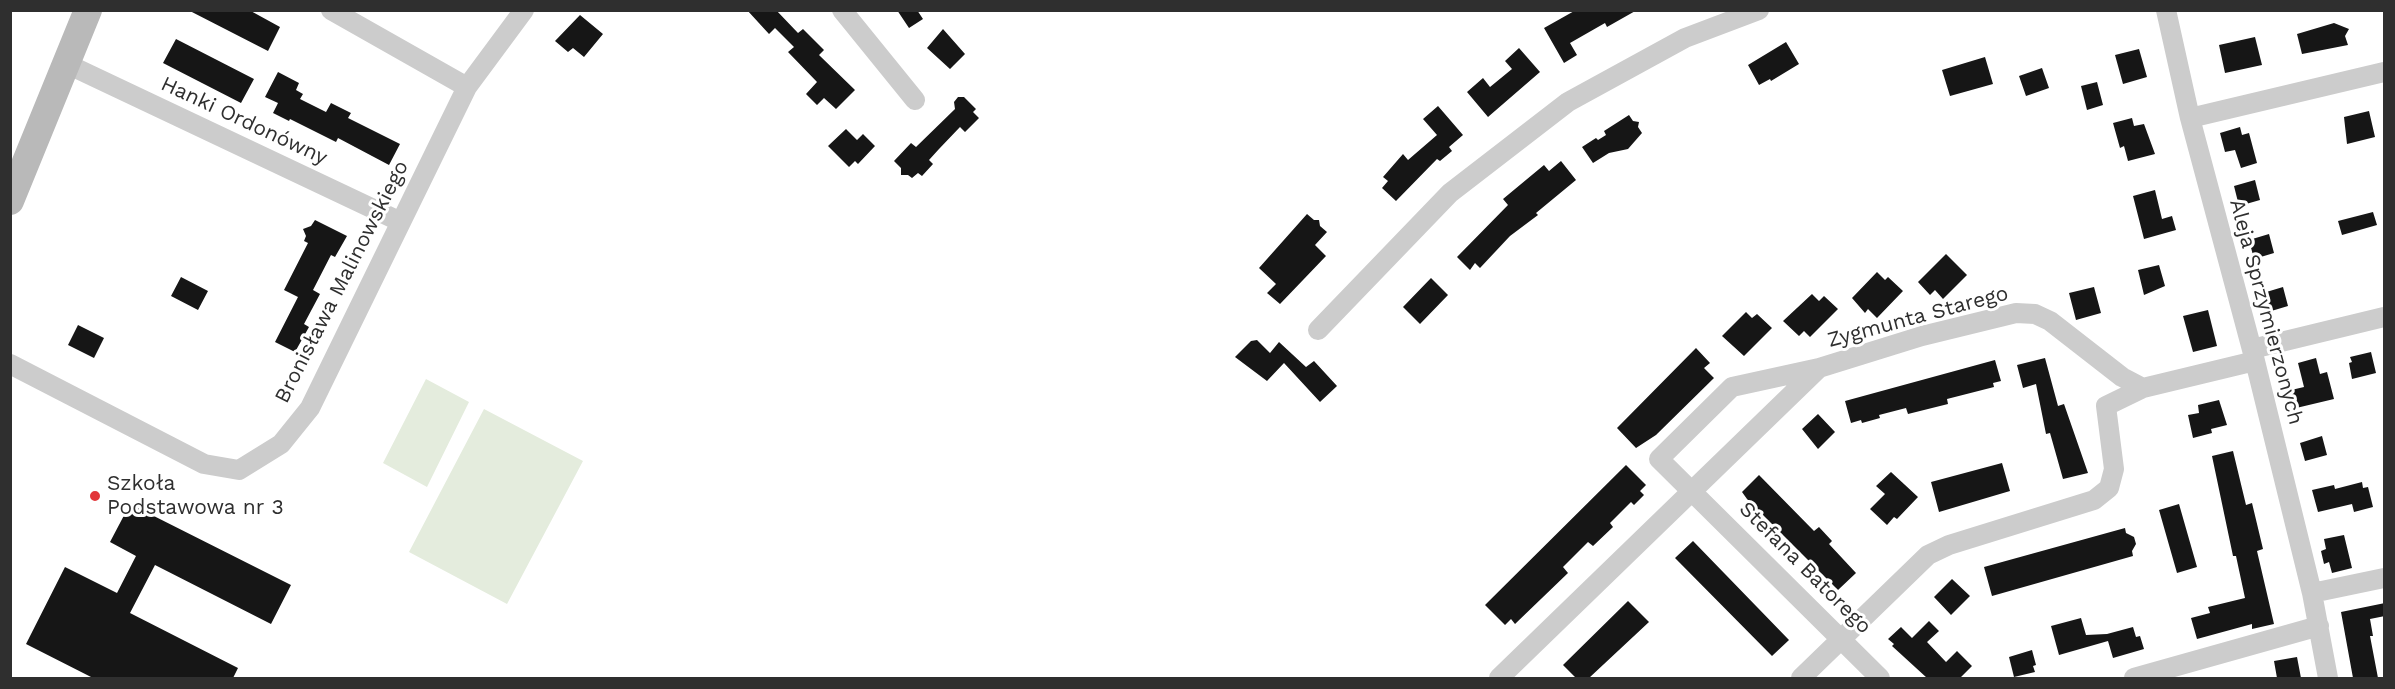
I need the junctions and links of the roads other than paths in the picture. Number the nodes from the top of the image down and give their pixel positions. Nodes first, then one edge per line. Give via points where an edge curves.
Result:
1 (88, 10) edge
2 (331, 10) edge
3 (524, 10) edge
4 (842, 10) edge
5 (1759, 10) edge
6 (2166, 10) edge
7 (67, 64) junction
8 (2385, 72) edge
9 (467, 87) junction
10 (915, 100) dead end
11 (2190, 118) junction
12 (10, 201) edge
13 (401, 222) junction
14 (2385, 317) edge
15 (1318, 330) dead end
16 (2254, 355) junction
17 (10, 364) edge
18 (1819, 368) junction
19 (2143, 388) junction
20 (1695, 492) junction
21 (2385, 578) edge
22 (2312, 592) junction
23 (2319, 626) junction
24 (1841, 638) junction
25 (1499, 678) edge
26 (1801, 678) edge
27 (1880, 678) edge
28 (2134, 678) edge
29 (2328, 678) edge

1 - 7 street
2 - 9 street
3 - 9 street, Bronisława Malinowskiego
4 - 10 street
5 - 15 street via 1685,38 1568,102 1450,193
6 - 11 street, Aleja Sprzymierzonych
7 - 12 street
7 - 13 street, Hanki Ordonówny
8 - 11 street
9 - 13 street, Bronisława Malinowskiego
11 - 16 street, Aleja Sprzymierzonych
13 - 17 street, Bronisława Malinowskiego via 310,408 281,444 239,470 204,464
14 - 16 street
16 - 19 street
16 - 22 street, Aleja Sprzymierzonych
18 - 19 street, Zygmunta Starego via 1922,336 2016,313 2036,314
18 - 20 street, Zygmunta Starego
18 - 20 street, Zygmunta Starego via 1732,387 1659,459
19 - 24 street via 2106,406 2114,469 2109,488 2094,500 1928,555
20 - 24 street, Stefana Batorego
20 - 25 street, Zygmunta Starego
21 - 22 street
22 - 23 street, Aleja Sprzymierzonych
23 - 28 street
23 - 29 street, Aleja Sprzymierzonych
24 - 26 street
24 - 27 street, Stefana Batorego

